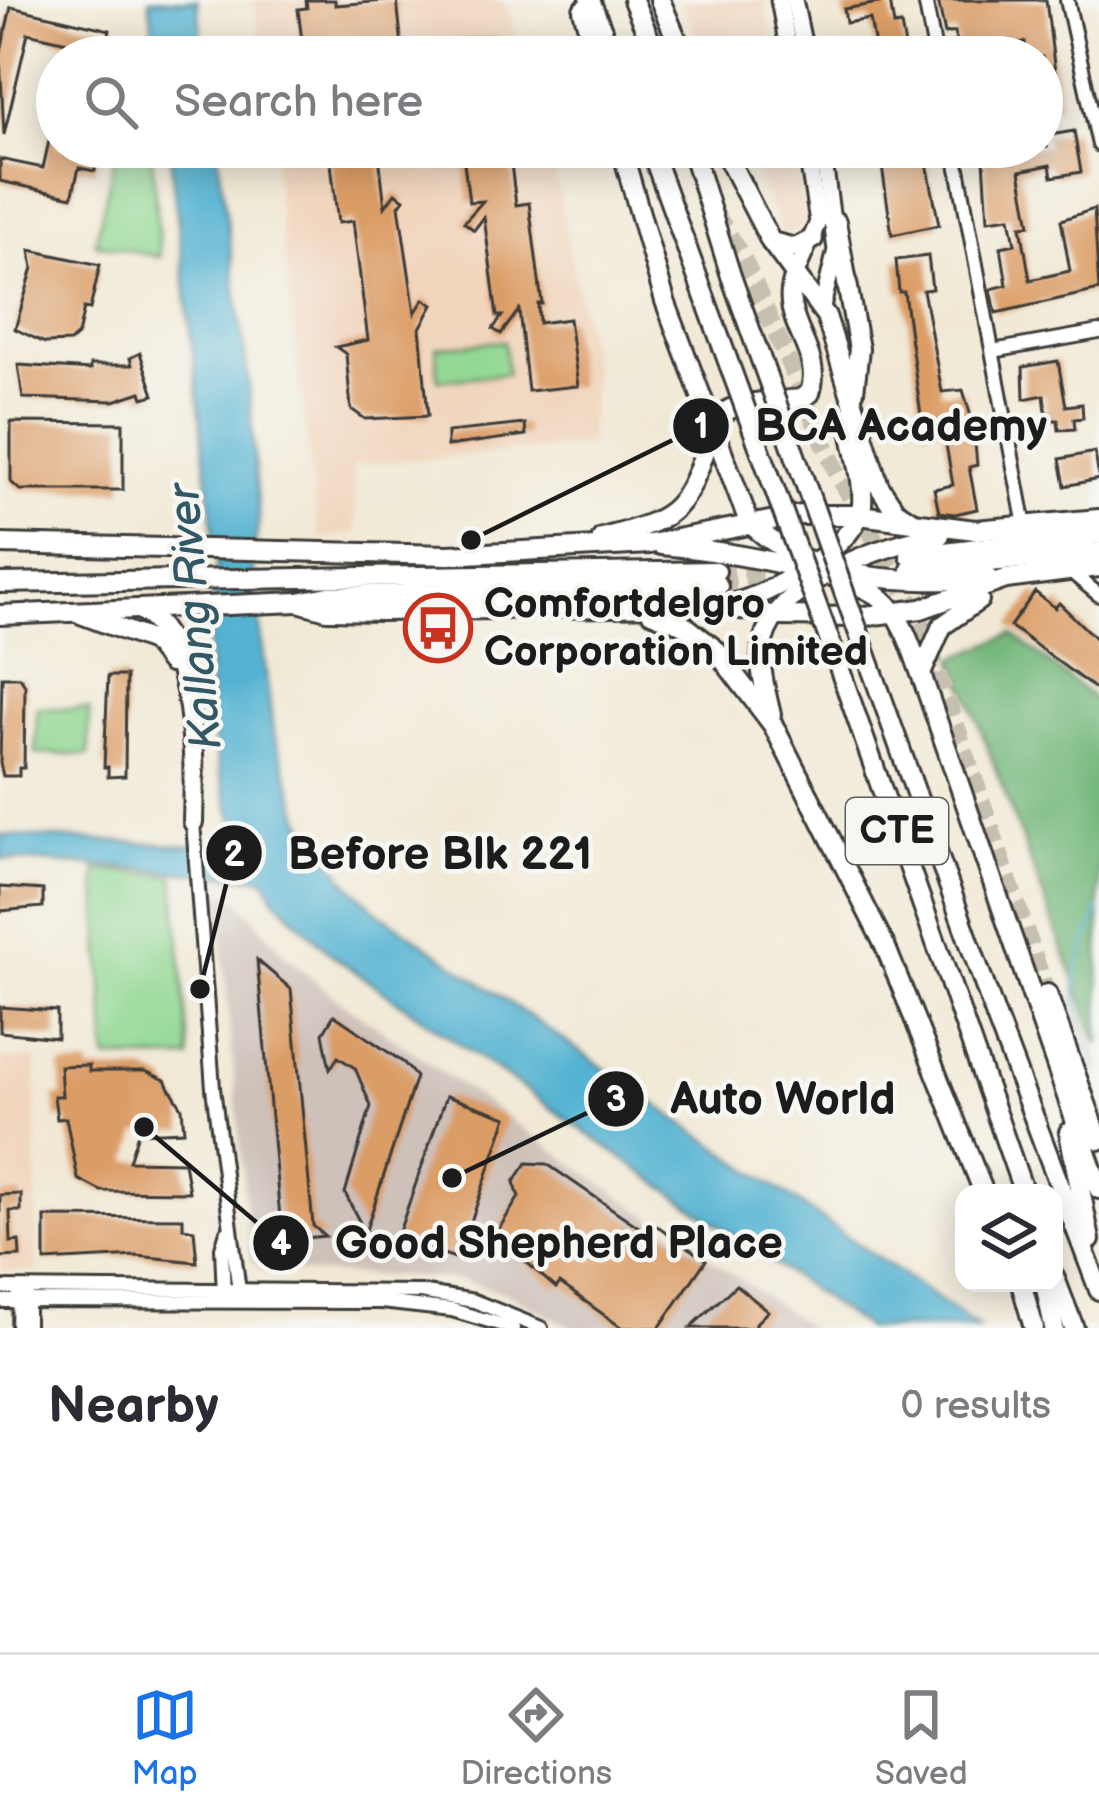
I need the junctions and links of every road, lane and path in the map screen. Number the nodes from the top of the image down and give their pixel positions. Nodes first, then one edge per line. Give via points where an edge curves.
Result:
1 (580, 0) edge
2 (590, 0) edge
3 (633, 0) edge
4 (660, 0) edge
5 (779, 0) edge
6 (794, 0) edge
7 (925, 0) edge
8 (1066, 0) edge
9 (590, 36) edge
10 (605, 36) edge
11 (648, 36) edge
12 (675, 36) edge
13 (786, 36) edge
14 (802, 36) edge
15 (932, 36) edge
16 (1099, 145) edge
17 (627, 168) edge
18 (657, 168) edge
19 (699, 168) edge
20 (733, 168) edge
21 (809, 168) edge
22 (826, 168) edge
23 (957, 168) edge
24 (836, 222) junction
25 (813, 239) junction
26 (771, 242) junction
27 (795, 276) junction
28 (821, 314) junction
29 (1099, 332) edge
30 (993, 351) junction
31 (854, 396) junction
32 (712, 430) junction
33 (859, 515) junction
34 (1099, 519) edge
35 (749, 522) junction
36 (1024, 526) junction
37 (930, 529) junction
38 (975, 530) junction
39 (1099, 534) edge
40 (0, 535) edge
41 (0, 544) edge
42 (27, 544) junction
43 (650, 544) junction
44 (877, 547) junction
45 (568, 548) junction
46 (1099, 552) edge
47 (1099, 568) edge
48 (0, 570) edge
49 (818, 570) junction
50 (1070, 572) junction
51 (1039, 575) junction
52 (136, 579) junction
53 (1006, 579) junction
54 (886, 580) junction
55 (0, 583) edge
56 (718, 588) junction
57 (1099, 595) edge
58 (298, 602) junction
59 (607, 607) junction
60 (142, 611) junction
61 (78, 613) junction
62 (0, 615) edge
63 (895, 615) junction
64 (777, 616) junction
65 (921, 674) junction
66 (187, 719) junction
67 (773, 725) junction
68 (193, 827) joint
69 (1047, 994) tunnel mouth
70 (1060, 1086) junction
71 (1099, 1140) edge
72 (980, 1184) edge
73 (1021, 1184) edge
74 (1099, 1189) edge
75 (0, 1288) edge
76 (1099, 1288) edge
77 (1018, 1292) edge
78 (1020, 1292) edge
79 (1047, 1292) edge
80 (1060, 1292) edge
81 (23, 1295) junction
82 (232, 1295) junction
83 (0, 1301) edge
84 (23, 1328) edge
85 (513, 1328) edge
86 (541, 1328) edge
87 (1023, 1328) edge
88 (1034, 1328) edge
89 (1054, 1328) edge
90 (1074, 1328) edge

1 - 9 highway
2 - 10 highway
3 - 11 highway
4 - 12 highway
5 - 13 main road
6 - 14 main road
7 - 15 street
8 - 16 street
17 - 32 highway
18 - 73 highway, CTE, bridge
19 - 76 highway, CTE, bridge
20 - 26 highway
21 - 25 main road
22 - 24 main road
23 - 30 street
24 - 28 main road
24 - 31 highway via 860,349
25 - 26 highway via 795,248
25 - 27 main road
26 - 27 highway
27 - 28 highway
27 - 32 highway via 788,308 812,362 810,393 728,409
28 - 31 highway
28 - 33 highway via 847,402
29 - 30 street
30 - 36 street
31 - 37 highway via 882,494
32 - 35 highway
32 - 45 highway via 690,494 670,517
33 - 35 highway
33 - 37 highway
33 - 49 highway
34 - 36 highway
35 - 43 highway
35 - 49 highway
36 - 38 highway
37 - 38 highway
38 - 44 highway
39 - 46 highway via 910,563
40 - 42 street
41 - 42 highway
42 - 45 highway via 260,554
43 - 45 highway
43 - 49 highway
44 - 49 highway
44 - 54 highway
47 - 50 highway
48 - 52 highway
49 - 54 highway
49 - 56 highway via 765,596
49 - 63 highway via 875,594
49 - 64 highway
50 - 51 highway
50 - 57 street
51 - 53 highway
51 - 65 highway via 949,618
52 - 55 highway
52 - 56 highway
53 - 54 highway
53 - 63 highway
56 - 58 highway
56 - 59 highway
56 - 64 highway
58 - 59 highway via 327,610
58 - 60 highway
59 - 67 highway via 652,612 693,631 724,658
60 - 61 highway
60 - 66 highway via 178,655
61 - 62 highway
61 - 66 highway via 153,641 169,659
63 - 64 highway
63 - 65 highway
64 - 67 highway via 761,646
65 - 70 highway
66 - 68 highway
67 - 72 highway via 886,948
68 - 82 street via 227,1231 222,1248
69 - 71 highway
70 - 74 highway
70 - 76 highway
75 - 81 street
77 - 87 highway
78 - 88 highway
79 - 89 highway
80 - 90 highway
81 - 82 street
81 - 83 street
81 - 84 street
82 - 85 street via 440,1308
82 - 86 street via 420,1292 474,1301

